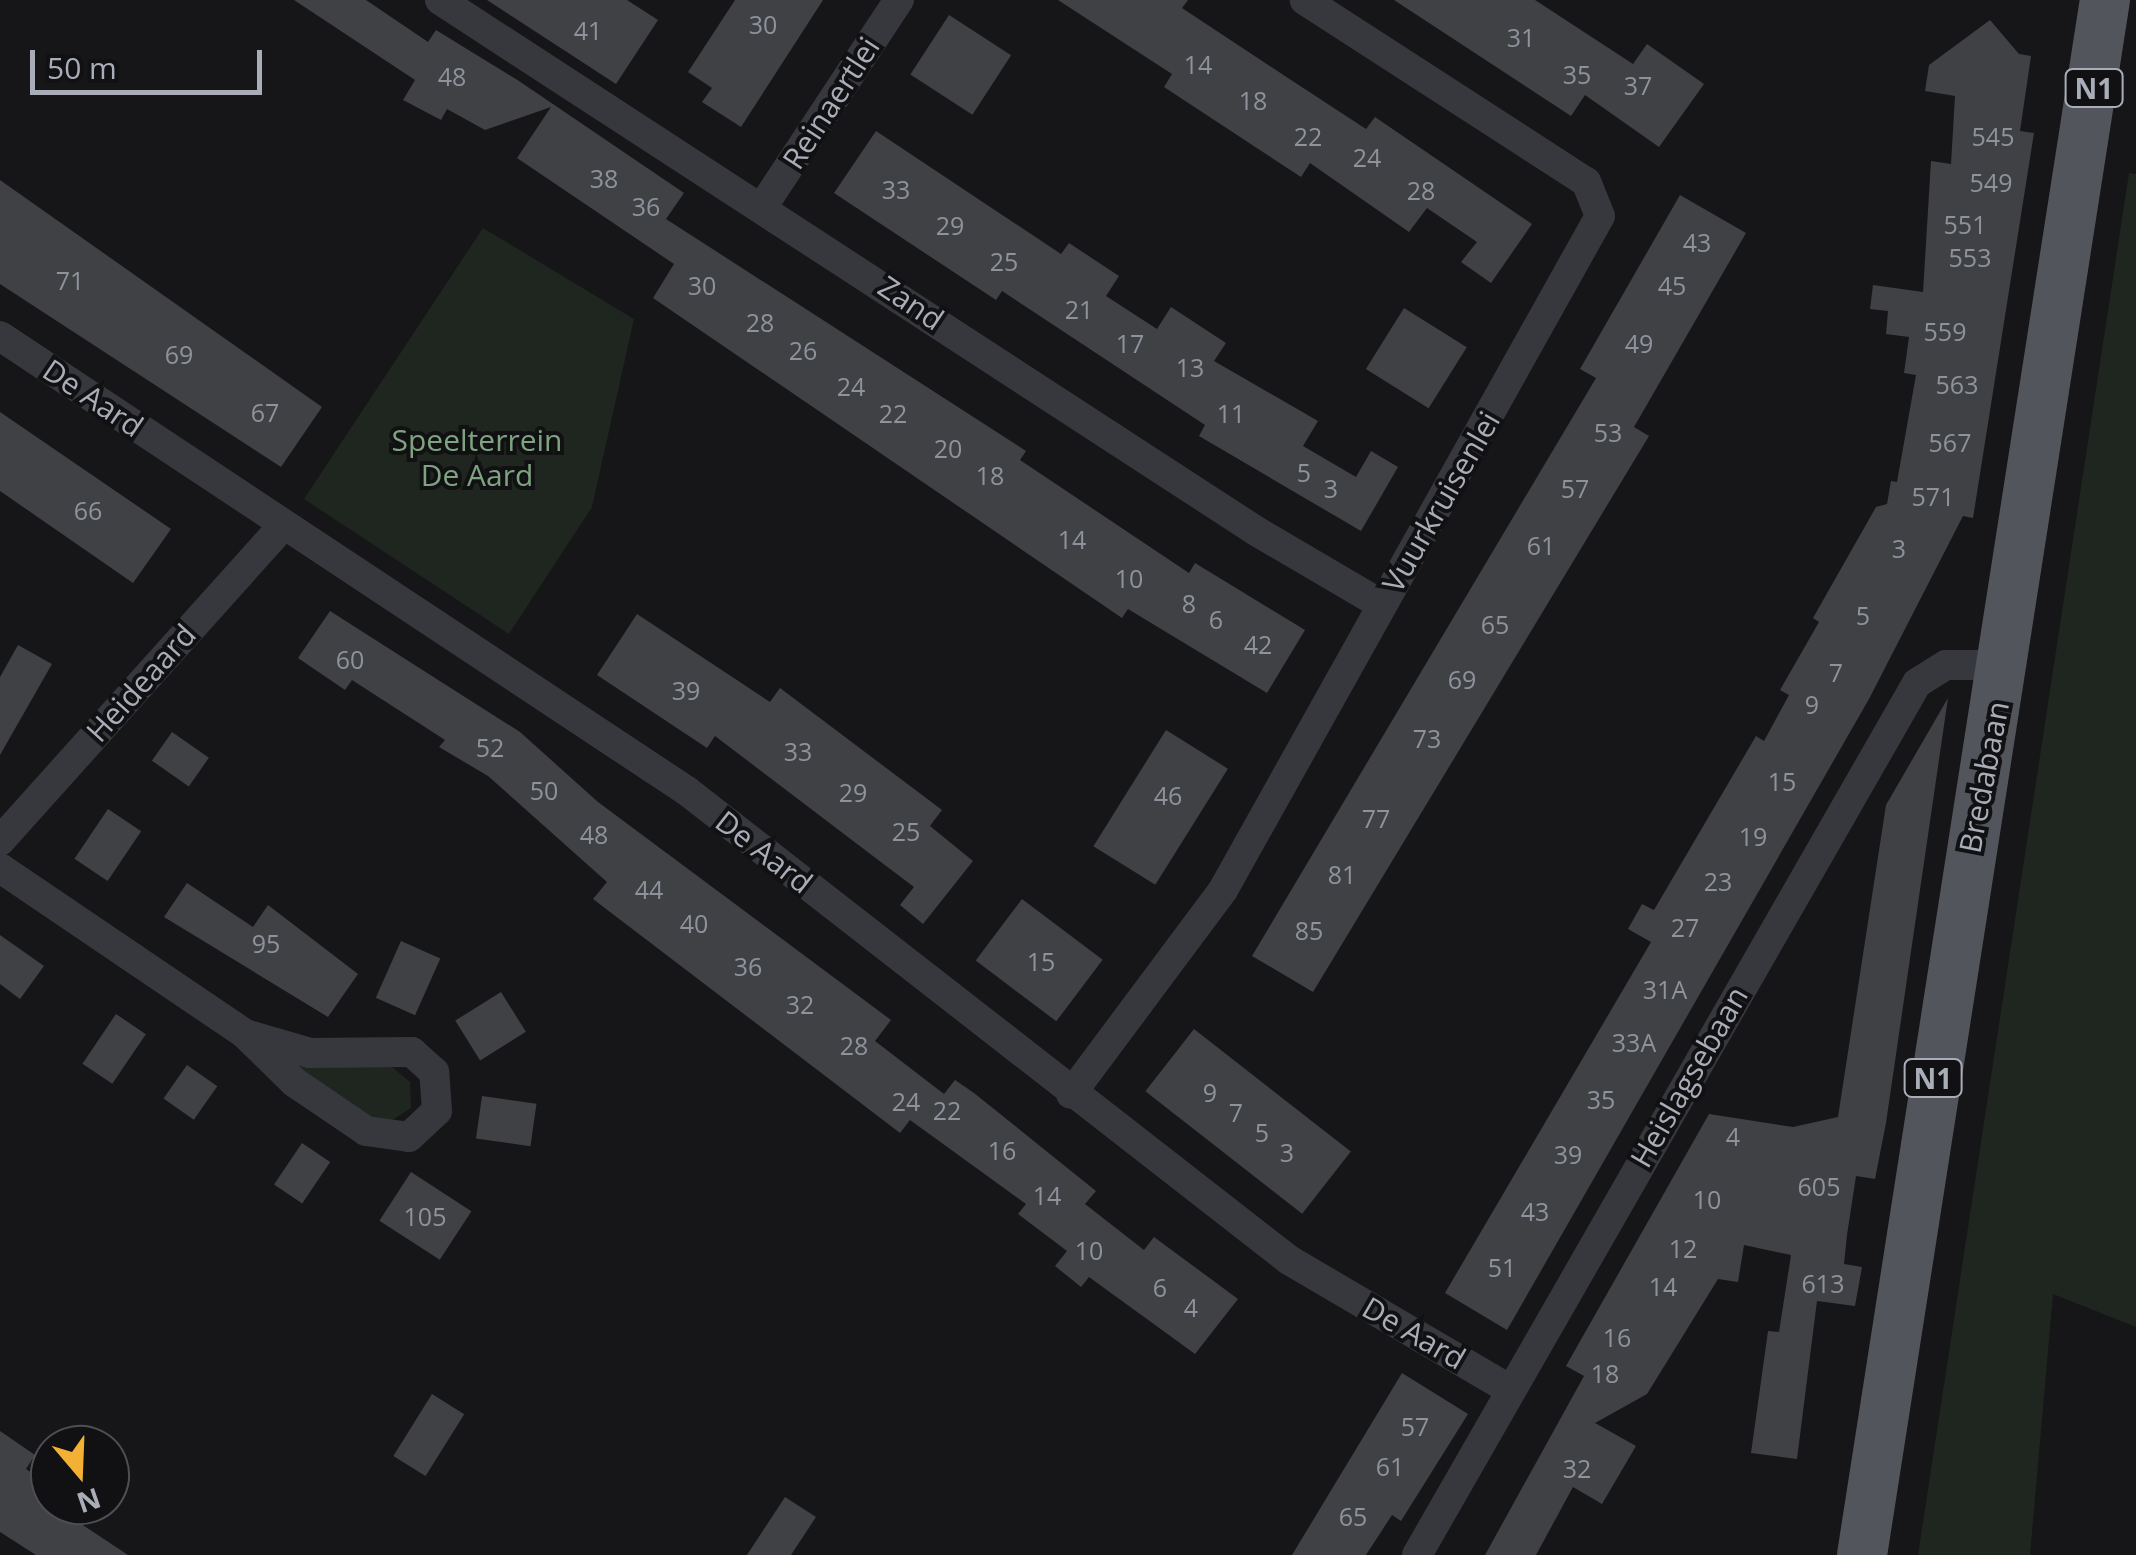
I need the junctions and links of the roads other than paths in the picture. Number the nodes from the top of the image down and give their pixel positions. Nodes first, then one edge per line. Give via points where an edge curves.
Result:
1 (440, 0) edge
2 (899, 0) edge
3 (1305, 0) edge
4 (2106, 0) edge
5 (764, 206) junction
6 (0, 336) edge
7 (283, 526) junction
8 (1382, 605) junction
9 (2005, 665) junction
10 (0, 841) edge
11 (0, 868) edge
12 (245, 1034) junction
13 (1071, 1094) junction
14 (1511, 1390) junction
15 (1418, 1555) edge
16 (1862, 1555) edge

1 - 5 street, Zand
2 - 5 street, Reinaertlei
3 - 8 street, Vuurkruisenlei via 1586,182 1600,216
4 - 9 main road, Bredabaan / N1
5 - 8 street, Zand via 1195,492
6 - 7 street, De Aard
7 - 10 street, Heideaard
7 - 13 street, De Aard via 687,791
8 - 13 street, Vuurkruisenlei via 1223,890
9 - 14 street, Heislagsebaan via 1946,664 1917,682
9 - 16 main road, Bredabaan / N1 via 1964,876
11 - 12 street
12 - 12 street via 310,1053 412,1052 434,1072 437,1111 410,1137 382,1138 294,1082
13 - 14 street, De Aard via 1289,1260
14 - 15 street, Heislagsebaan

